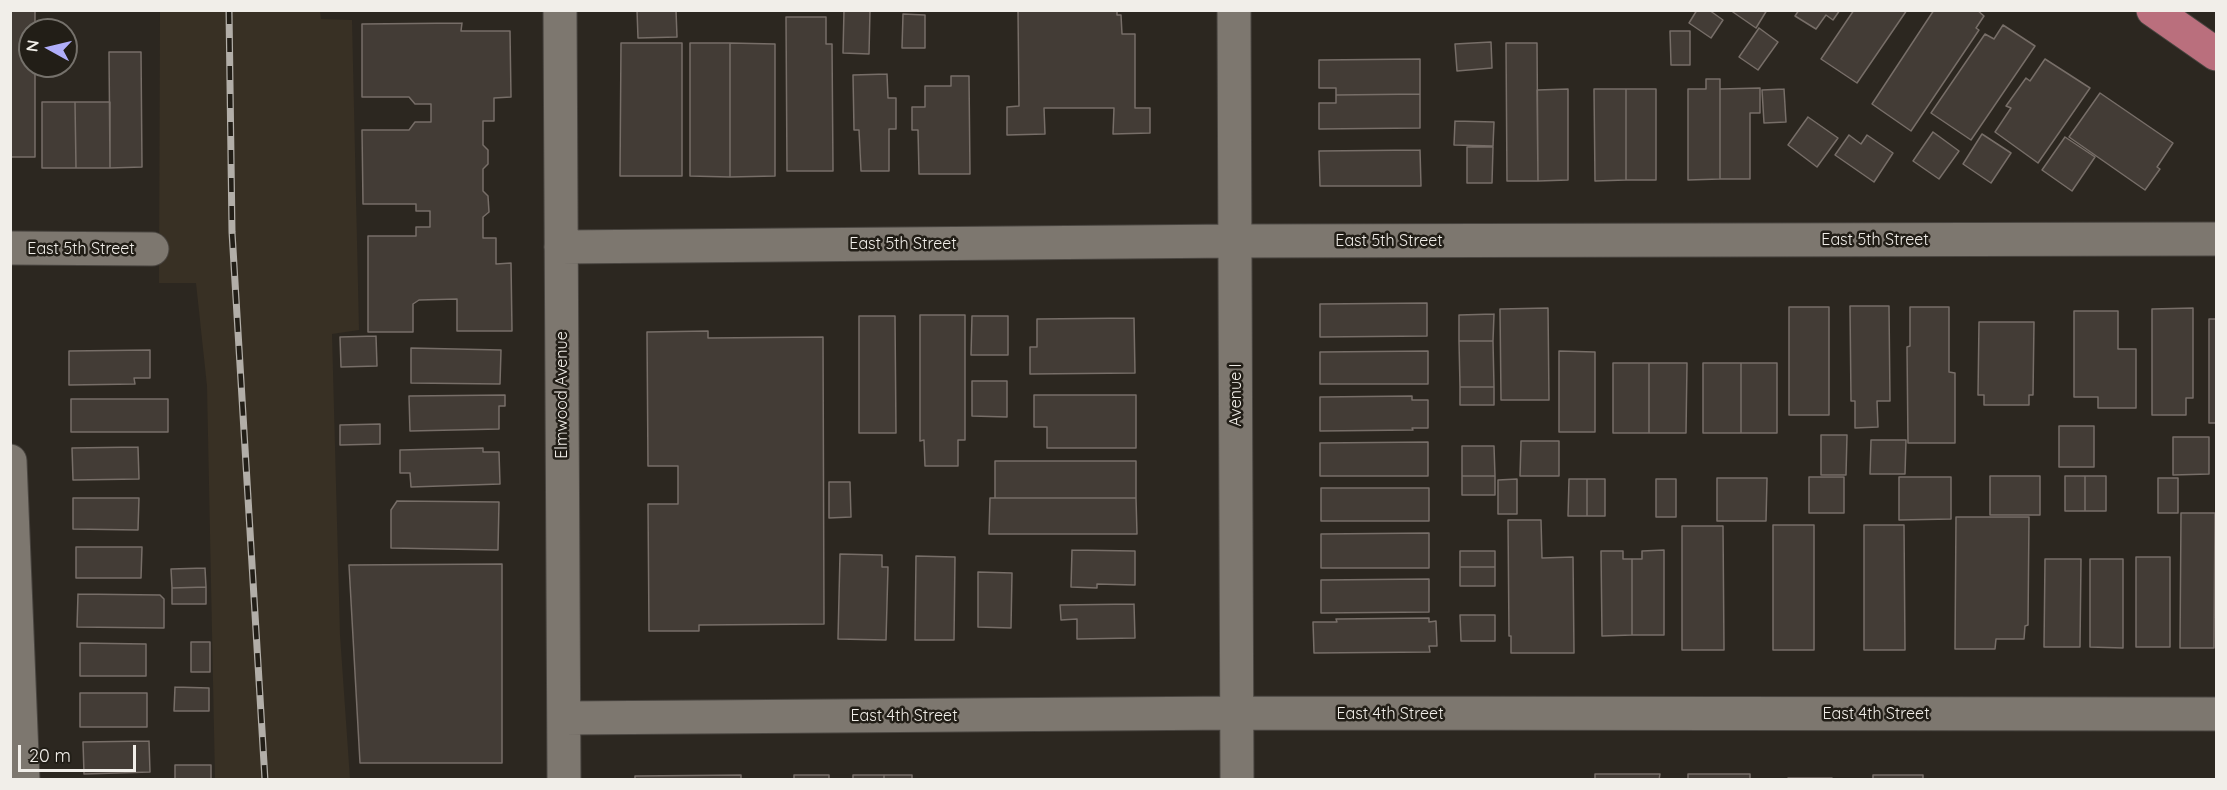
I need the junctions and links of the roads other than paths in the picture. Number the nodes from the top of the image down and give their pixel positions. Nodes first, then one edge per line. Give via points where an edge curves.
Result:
1 (560, 10) edge
2 (1234, 10) edge
3 (2153, 10) edge
4 (2217, 54) edge
5 (2217, 239) edge
6 (1235, 241) junction
7 (561, 247) junction
8 (10, 248) edge
9 (152, 249) dead end
10 (10, 461) edge
11 (1237, 714) junction
12 (2217, 714) edge
13 (564, 718) junction
14 (23, 780) edge
15 (564, 780) edge
16 (1237, 780) edge

1 - 7 street, Elmwood Avenue
2 - 6 street, Avenue I
3 - 4 main road
5 - 6 street, East 5th Street
6 - 7 street, East 5th Street
6 - 11 street, Avenue I
7 - 13 street, Elmwood Avenue
8 - 9 street, East 5th Street
10 - 14 street
11 - 12 street, East 4th Street
11 - 13 street, East 4th Street
11 - 16 street, Avenue I
13 - 15 street, Elmwood Avenue

